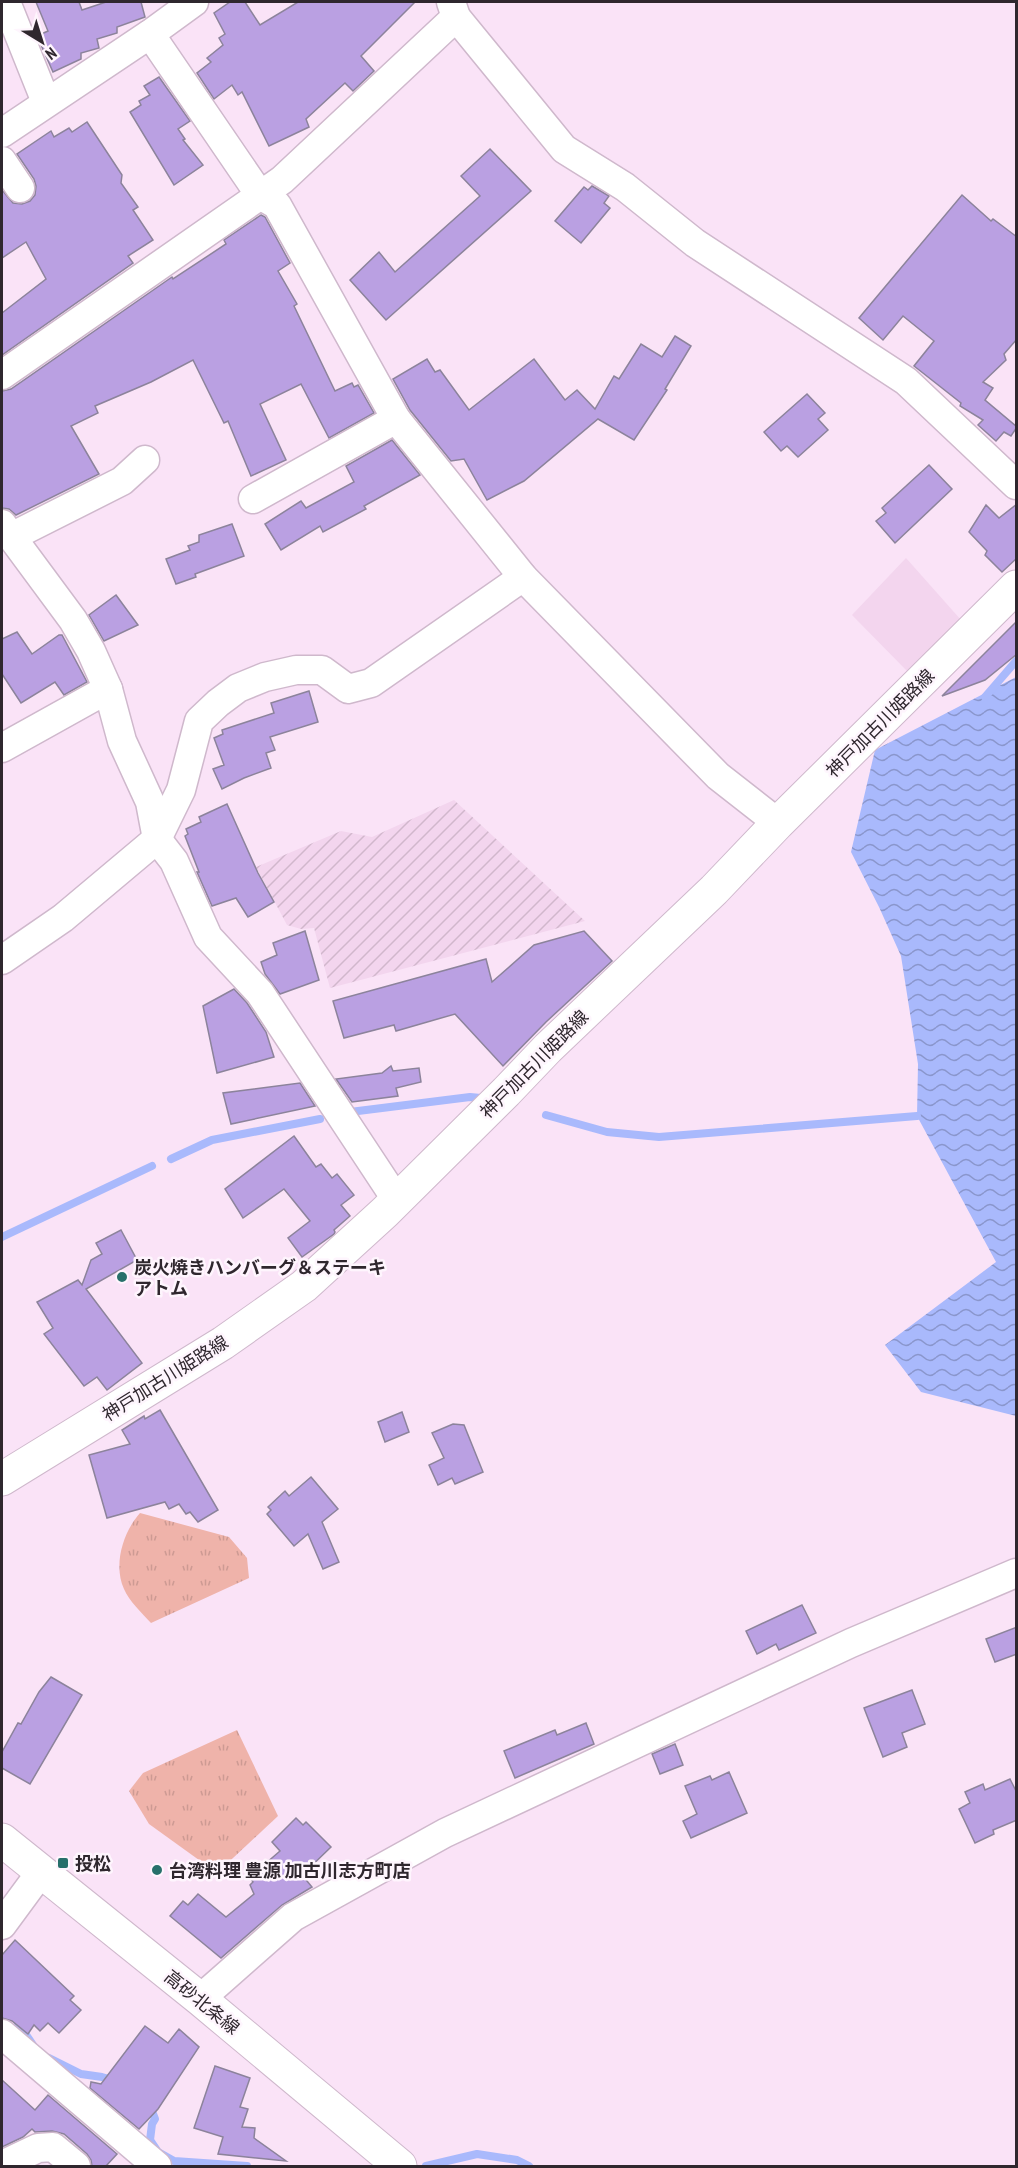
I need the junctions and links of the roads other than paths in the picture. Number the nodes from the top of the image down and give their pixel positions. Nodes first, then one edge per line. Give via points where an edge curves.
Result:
1 (6, 2) edge
2 (194, 2) edge
3 (453, 9) edge
4 (161, 18) edge
5 (46, 102) junction
6 (2, 133) edge
7 (2, 141) edge
8 (2, 159) edge
9 (20, 188) dead end
10 (260, 195) junction
11 (2, 375) edge
12 (396, 419) junction
13 (145, 460) dead end
14 (1017, 485) edge
15 (253, 499) dead end
16 (6, 531) edge
17 (523, 577) junction
18 (1017, 587) edge
19 (108, 689) junction
20 (2, 748) edge
21 (778, 823) junction
22 (157, 839) junction
23 (2, 960) edge
24 (396, 1199) junction
25 (2, 1479) edge
26 (1017, 1573) edge
27 (2, 1840) edge
28 (41, 1872) junction
29 (2, 1925) edge
30 (200, 1999) junction
31 (2, 2034) edge
32 (2, 2165) edge
33 (398, 2165) edge
34 (76, 2166) edge
35 (157, 2166) edge

1 - 5 street
2 - 4 street
3 - 10 street via 282,180
3 - 14 street via 564,148 625,187 695,243 906,381
4 - 5 street
4 - 10 street
5 - 6 street
7 - 8 street via 7,150
8 - 9 street
10 - 11 street
10 - 12 street via 277,205
12 - 15 street
12 - 17 street
13 - 16 street via 122,481
16 - 19 street via 74,620
17 - 21 street via 718,776
17 - 22 street via 362,686 348,689 322,670 296,670 238,688 199,721 181,790
18 - 21 main road, 神戸加古川姫路線
19 - 20 street
19 - 22 street via 122,741 150,802
21 - 24 main road, 神戸加古川姫路線
22 - 23 street via 63,918
22 - 24 street via 174,861 208,937 260,993
24 - 25 main road, 神戸加古川姫路線 via 295,1292 223,1343
26 - 30 street via 851,1643 445,1833 293,1917
27 - 28 main road, 高砂北条線
28 - 29 street
28 - 30 main road, 高砂北条線
30 - 33 main road, 高砂北条線
31 - 35 street
32 - 34 street via 38,2148 53,2147

